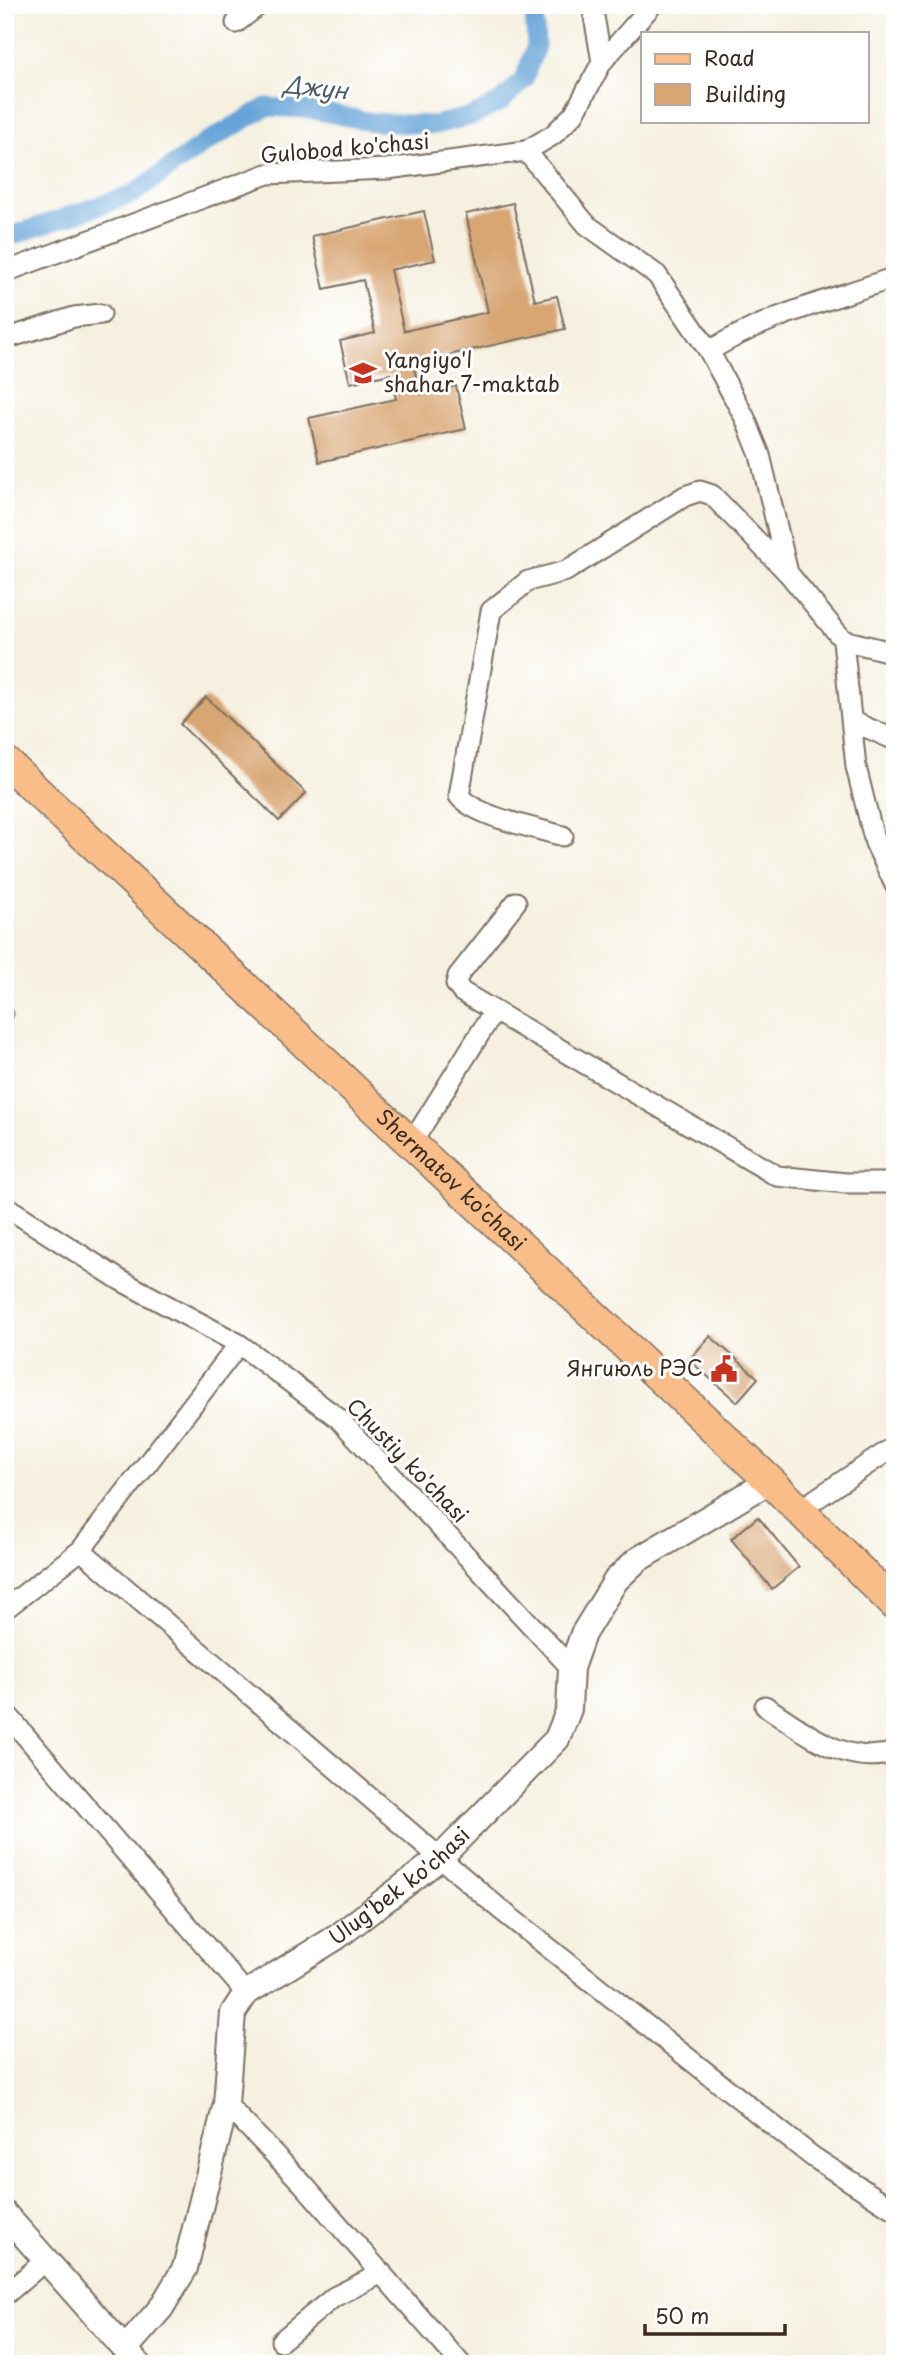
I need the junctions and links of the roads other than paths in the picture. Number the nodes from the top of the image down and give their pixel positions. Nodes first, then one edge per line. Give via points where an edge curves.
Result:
1 (258, 5) edge
2 (592, 5) edge
3 (652, 5) edge
4 (236, 23) dead end
5 (602, 62) junction
6 (526, 151) junction
7 (5, 272) edge
8 (895, 277) edge
9 (101, 314) dead end
10 (5, 338) edge
11 (709, 351) junction
12 (788, 573) junction
13 (843, 640) junction
14 (895, 653) edge
15 (853, 722) junction
16 (895, 740) edge
17 (5, 761) edge
18 (563, 836) dead end
19 (895, 885) edge
20 (516, 902) dead end
21 (494, 1011) junction
22 (411, 1144) junction
23 (895, 1182) edge
24 (5, 1206) edge
25 (239, 1344) junction
26 (895, 1446) edge
27 (770, 1481) junction
28 (798, 1511) junction
29 (81, 1550) junction
30 (895, 1605) edge
31 (5, 1609) edge
32 (571, 1668) junction
33 (765, 1706) dead end
34 (5, 1712) edge
35 (895, 1752) edge
36 (440, 1858) junction
37 (246, 1993) junction
38 (226, 2104) junction
39 (895, 2206) edge
40 (5, 2214) edge
41 (45, 2261) junction
42 (382, 2273) junction
43 (5, 2295) edge
44 (281, 2341) dead end
45 (133, 2355) edge
46 (461, 2364) edge

1 - 4 street
2 - 5 street
3 - 5 street, Gulobod ko'chasi
5 - 6 street, Gulobod ko'chasi via 574,114 554,135
6 - 7 street, Gulobod ko'chasi via 387,169 267,174
6 - 11 street via 587,225 657,275
8 - 11 street via 782,313
9 - 10 street via 74,317
11 - 12 street via 760,455
12 - 13 street
12 - 18 street via 712,495 700,491 566,571 528,581 491,611 459,796 466,804 491,814
13 - 14 street
13 - 15 street
15 - 16 street
15 - 19 street via 856,767 874,843
17 - 22 main road, Shermatov ko'chasi
20 - 21 street via 457,979 462,992
21 - 22 street
21 - 23 street via 777,1176 846,1184
22 - 27 main road, Shermatov ko'chasi
24 - 25 street, Chustiy ko'chasi via 120,1280
25 - 29 street
25 - 32 street, Chustiy ko'chasi via 338,1419
26 - 28 street
27 - 28 main road, Shermatov ko'chasi
27 - 32 street, Ulug'bek ko'chasi via 637,1560 616,1580 583,1634
28 - 30 main road, Shermatov ko'chasi
29 - 31 street
29 - 36 street
32 - 36 street, Ulug'bek ko'chasi via 569,1709 557,1739
33 - 35 street via 830,1749 878,1757
34 - 37 street
36 - 37 street, Ulug'bek ko'chasi via 337,1937
36 - 39 street via 813,2157
37 - 38 street via 233,2013
38 - 42 street
38 - 45 street via 185,2268
40 - 41 street
41 - 43 street
41 - 45 street
42 - 44 street via 334,2297
42 - 46 street

